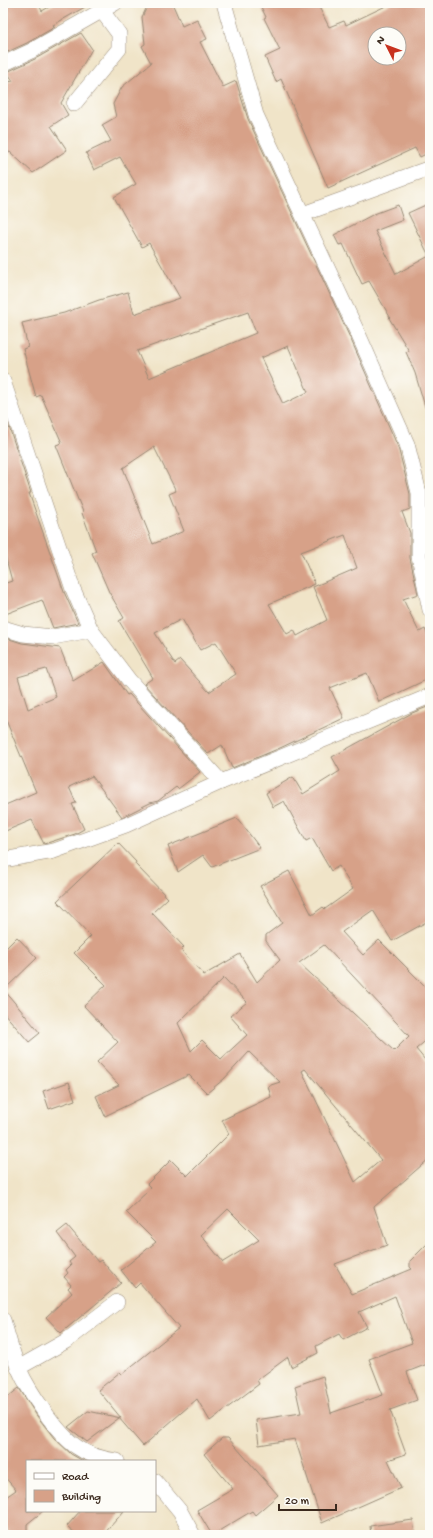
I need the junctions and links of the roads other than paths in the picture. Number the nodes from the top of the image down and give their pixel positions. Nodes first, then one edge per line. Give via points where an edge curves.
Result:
1 (115, 3) edge
2 (224, 3) edge
3 (102, 11) junction
4 (3, 64) edge
5 (74, 104) dead end
6 (430, 168) edge
7 (303, 214) junction
8 (3, 381) edge
9 (425, 491) edge
10 (430, 610) edge
11 (3, 628) edge
12 (91, 630) junction
13 (430, 696) edge
14 (221, 782) junction
15 (3, 860) edge
16 (117, 1302) dead end
17 (3, 1320) edge
18 (18, 1368) junction
19 (110, 1460) edge
20 (156, 1482) edge
21 (193, 1535) edge

1 - 3 street
2 - 7 street via 256,115
3 - 4 street
3 - 5 street via 119,34 119,49
6 - 7 street
7 - 9 street via 407,444
8 - 12 street via 73,589
9 - 10 street via 419,556
11 - 12 street via 23,634 53,637
12 - 14 street via 129,680
13 - 14 street
14 - 15 street via 119,828 54,851
16 - 18 street via 66,1341
17 - 18 street
18 - 19 street via 30,1391 56,1426 76,1447
20 - 21 street via 180,1511

